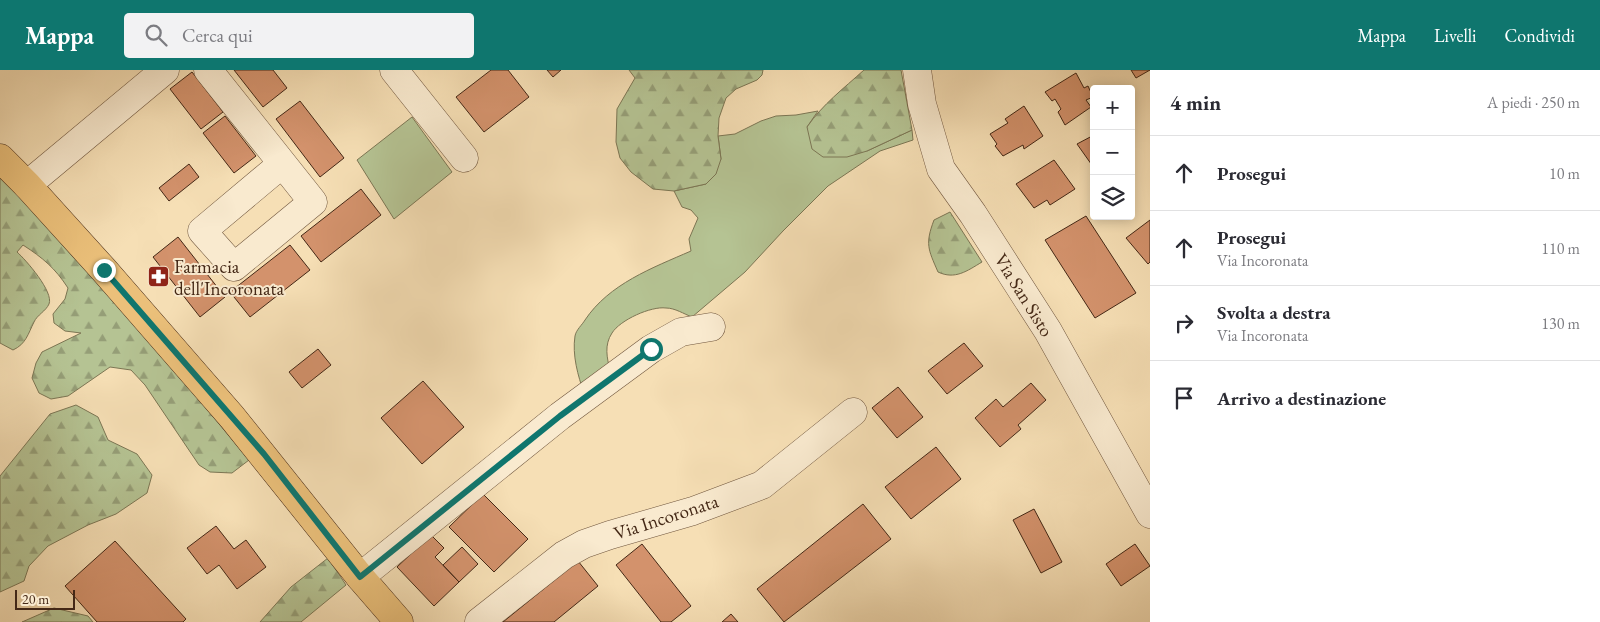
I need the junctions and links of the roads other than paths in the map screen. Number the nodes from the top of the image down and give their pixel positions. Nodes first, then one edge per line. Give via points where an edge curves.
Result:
1 (165, 70) edge
2 (208, 70) edge
3 (394, 70) edge
4 (917, 70) edge
5 (0, 158) edge
6 (464, 158) dead end
7 (282, 164) junction
8 (27, 185) junction
9 (711, 327) dead end
10 (852, 412) dead end
11 (1150, 514) edge
12 (360, 577) junction
13 (399, 622) edge
14 (480, 622) edge

1 - 8 street
2 - 7 street
3 - 6 street
4 - 11 street, Via San Sisto via 922,104 941,169 1048,331
5 - 8 main road
7 - 7 street via 313,202 234,267 202,231
8 - 12 main road via 232,417
9 - 12 street via 681,332 651,349 560,416
10 - 14 street, Via Incoronata via 762,485 693,511 584,544 564,555
12 - 13 main road

